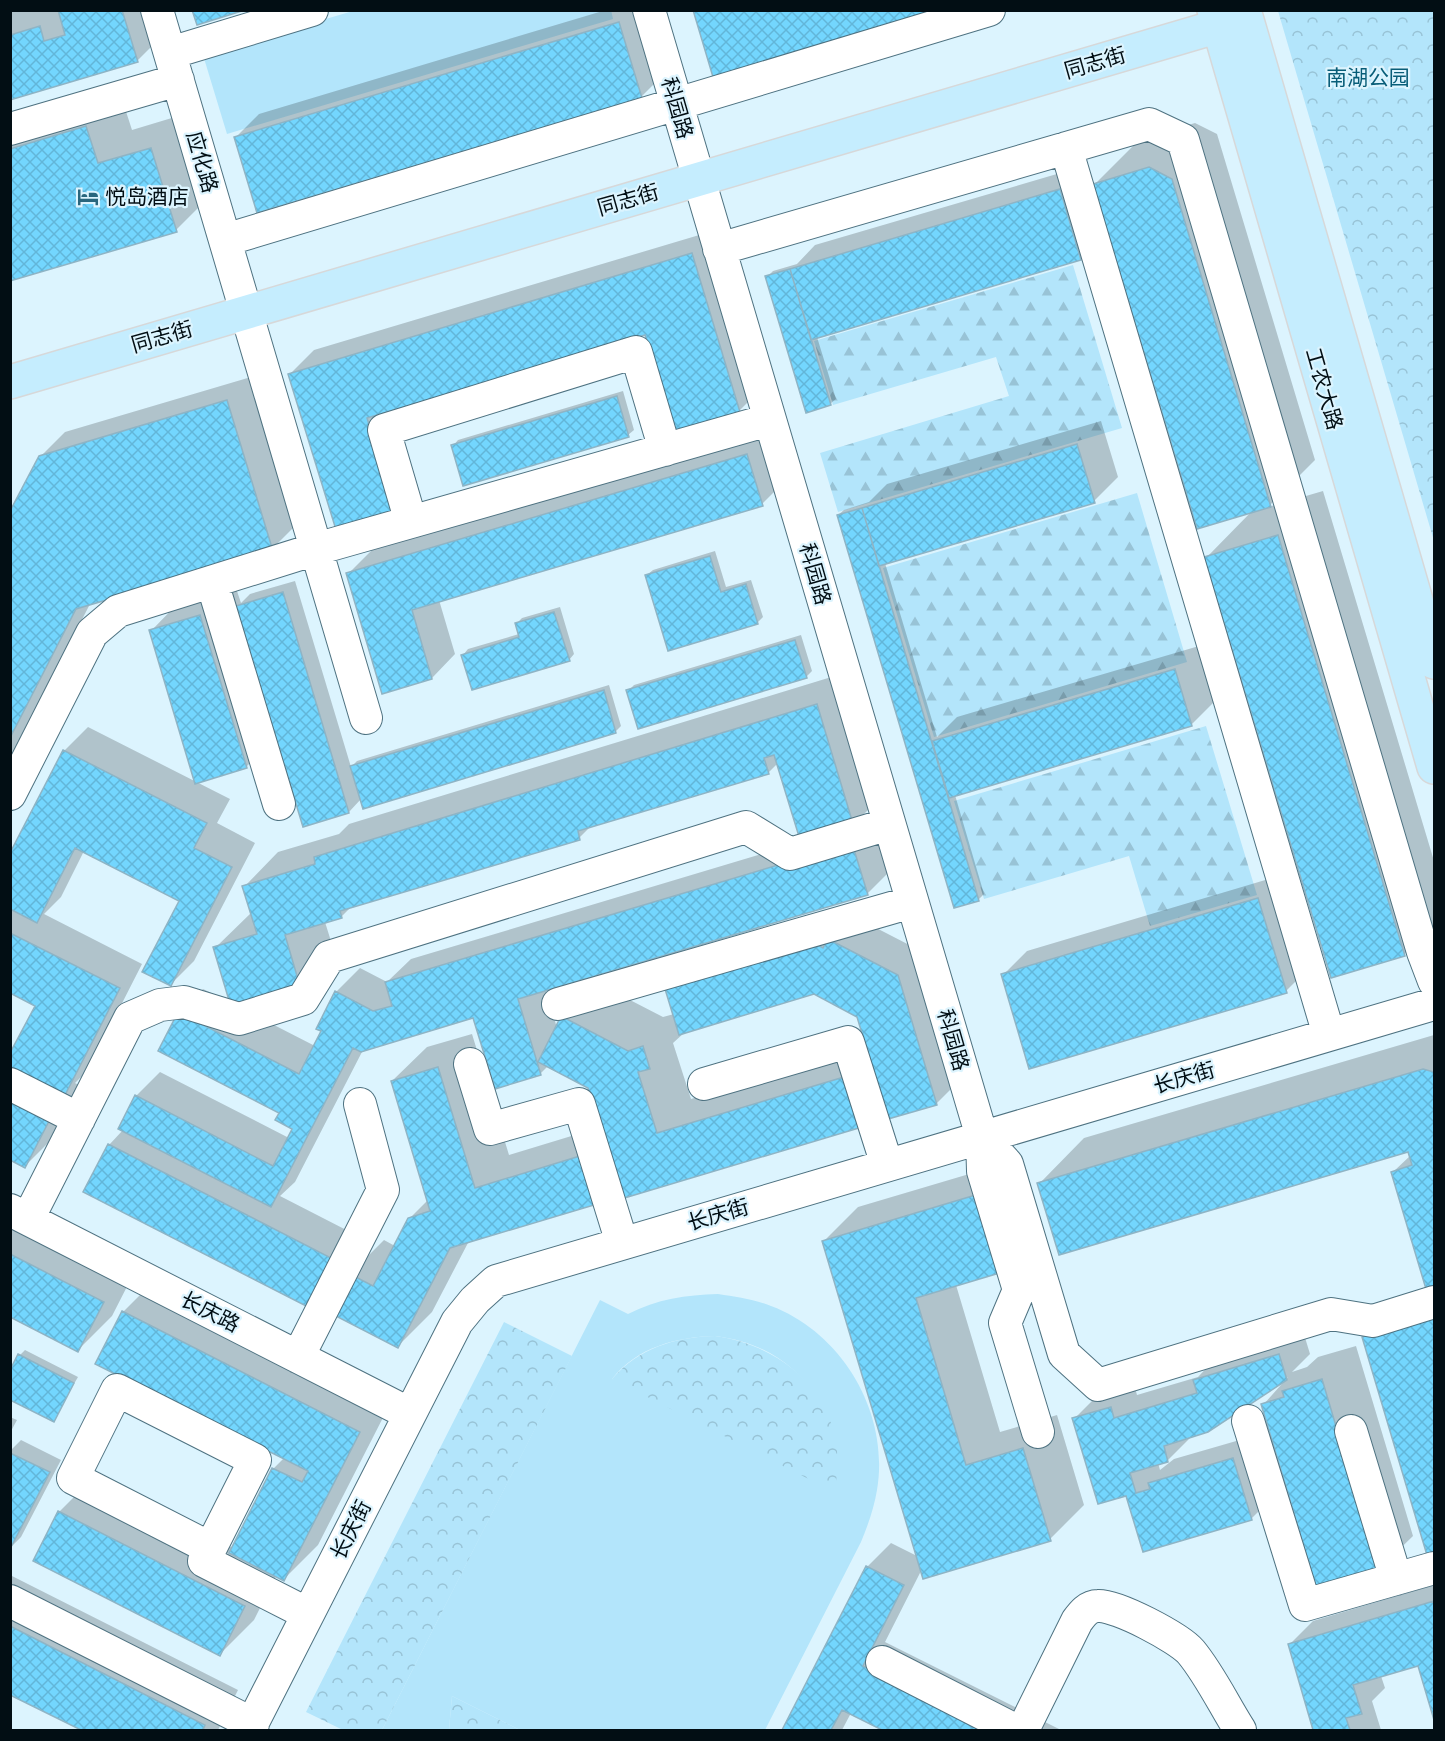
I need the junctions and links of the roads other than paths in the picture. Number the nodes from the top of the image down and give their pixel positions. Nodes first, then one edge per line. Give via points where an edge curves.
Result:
1 (157, 10) edge
2 (312, 10) edge
3 (649, 10) edge
4 (989, 10) edge
5 (1225, 15) edge
6 (174, 67) junction
7 (676, 105) junction
8 (10, 129) edge
9 (1066, 148) junction
10 (695, 171) junction
11 (225, 240) junction
12 (719, 249) junction
13 (243, 304) junction
14 (10, 363) edge
15 (10, 382) edge
16 (769, 420) junction
17 (665, 450) junction
18 (411, 522) junction
19 (316, 549) junction
20 (212, 582) junction
21 (1434, 662) edge
22 (366, 718) dead end
23 (1434, 767) edge
24 (10, 794) edge
25 (279, 804) dead end
26 (889, 824) junction
27 (912, 902) junction
28 (1434, 981) edge
29 (558, 1004) dead end
30 (1434, 1004) edge
31 (1329, 1035) junction
32 (470, 1064) dead end
33 (10, 1084) edge
34 (704, 1084) dead end
35 (360, 1104) dead end
36 (79, 1119) junction
37 (982, 1137) junction
38 (887, 1165) junction
39 (19, 1215) edge
40 (622, 1243) junction
41 (1434, 1302) edge
42 (298, 1357) junction
43 (410, 1414) junction
44 (1248, 1421) dead end
45 (1351, 1431) dead end
46 (1038, 1432) dead end
47 (210, 1548) junction
48 (1434, 1568) edge
49 (1396, 1579) junction
50 (10, 1601) edge
51 (308, 1614) junction
52 (882, 1662) dead end
53 (251, 1727) edge
54 (1015, 1731) edge
55 (1023, 1731) edge
56 (1240, 1731) edge

1 - 6 street, 应化路
2 - 6 street
3 - 7 street, 科园路
4 - 7 street
5 - 10 main road, 同志街
5 - 21 main road, 工农大路
5 - 23 main road, 工农大路
6 - 8 street
6 - 11 street, 应化路
7 - 10 street, 科园路
7 - 11 street
9 - 12 street
9 - 28 street via 1149,124 1184,140
9 - 31 street
10 - 12 street, 科园路
10 - 13 main road, 同志街
11 - 13 street, 应化路
12 - 16 street, 科园路
13 - 14 main road, 同志街
13 - 15 main road, 同志街
13 - 19 street, 应化路
16 - 17 street
16 - 26 street, 科园路
17 - 18 street
17 - 18 street via 636,352 384,430
18 - 19 street
19 - 20 street
19 - 22 street, 应化路
20 - 24 street via 118,611 92,633
20 - 25 street
26 - 27 street, 科园路
26 - 36 street via 790,854 746,826 329,957 303,999 239,1019 184,1002 160,1005 130,1018
27 - 29 street
27 - 37 street, 科园路
30 - 31 street, 长庆街
31 - 37 street, 长庆街
32 - 40 street via 490,1129 579,1104
33 - 36 street
34 - 38 street via 848,1042
35 - 42 street via 383,1190
36 - 39 street
37 - 38 street, 长庆街
37 - 41 street via 1007,1164 1064,1354 1098,1385 1331,1314 1373,1321
37 - 46 street via 983,1171 1019,1290 1005,1323
38 - 40 street, 长庆街
39 - 42 street, 长庆路
40 - 43 street, 长庆街 via 496,1281 457,1322
42 - 43 street, 长庆路
43 - 51 street, 长庆街
44 - 49 street via 1305,1605
45 - 49 street
47 - 47 street via 73,1478 117,1390 255,1460
47 - 51 street via 204,1561
48 - 49 street
50 - 53 street
51 - 53 street, 长庆街
52 - 54 street
55 - 56 street via 1077,1622 1085,1611 1096,1606 1112,1608 1177,1640 1191,1652

